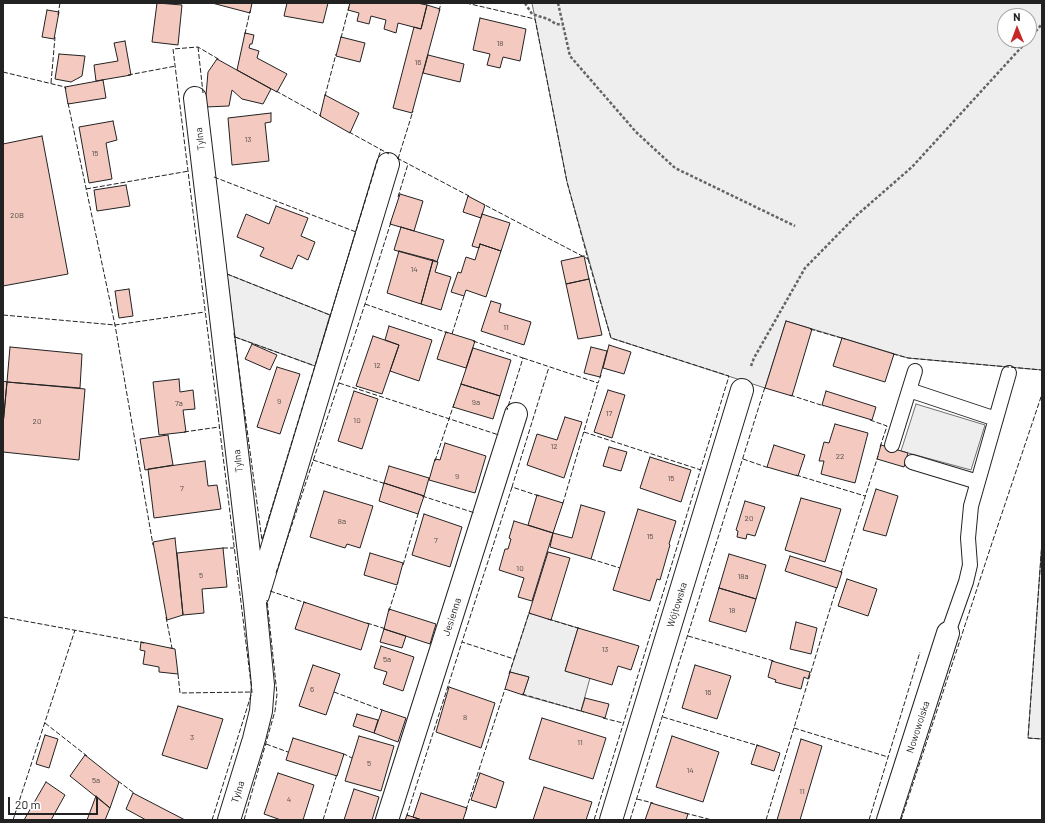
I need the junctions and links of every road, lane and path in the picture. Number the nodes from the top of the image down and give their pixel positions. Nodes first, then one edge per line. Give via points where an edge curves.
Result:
1 (525, 3) edge
2 (558, 3) edge
3 (563, 25) junction
4 (1022, 48) edge
5 (195, 98) dead end
6 (388, 164) dead end
7 (795, 226) dead end
8 (915, 371) dead end
9 (1009, 373) dead end
10 (742, 390) joint
11 (909, 390) junction
12 (516, 414) dead end
13 (996, 419) junction
14 (892, 445) dead end
15 (912, 462) dead end
16 (978, 482) junction
17 (255, 604) junction
18 (948, 633) joint
19 (229, 820) edge
20 (387, 820) edge
21 (612, 820) edge
22 (888, 820) edge

1 - 3 path via 532,14
2 - 3 path
3 - 7 path via 570,56 636,132 676,168
4 - 10 path via 912,167 857,215 805,268 754,358
5 - 17 street, Tylna
6 - 17 street
8 - 11 lane
9 - 13 lane
10 - 21 street, Wójtowska
11 - 13 lane
11 - 14 lane
12 - 20 street, Jesienna
13 - 16 lane
15 - 16 lane
16 - 18 lane via 970,513 970,565
17 - 19 street, Tylna via 263,685 261,711
18 - 22 street, Nowowolska

